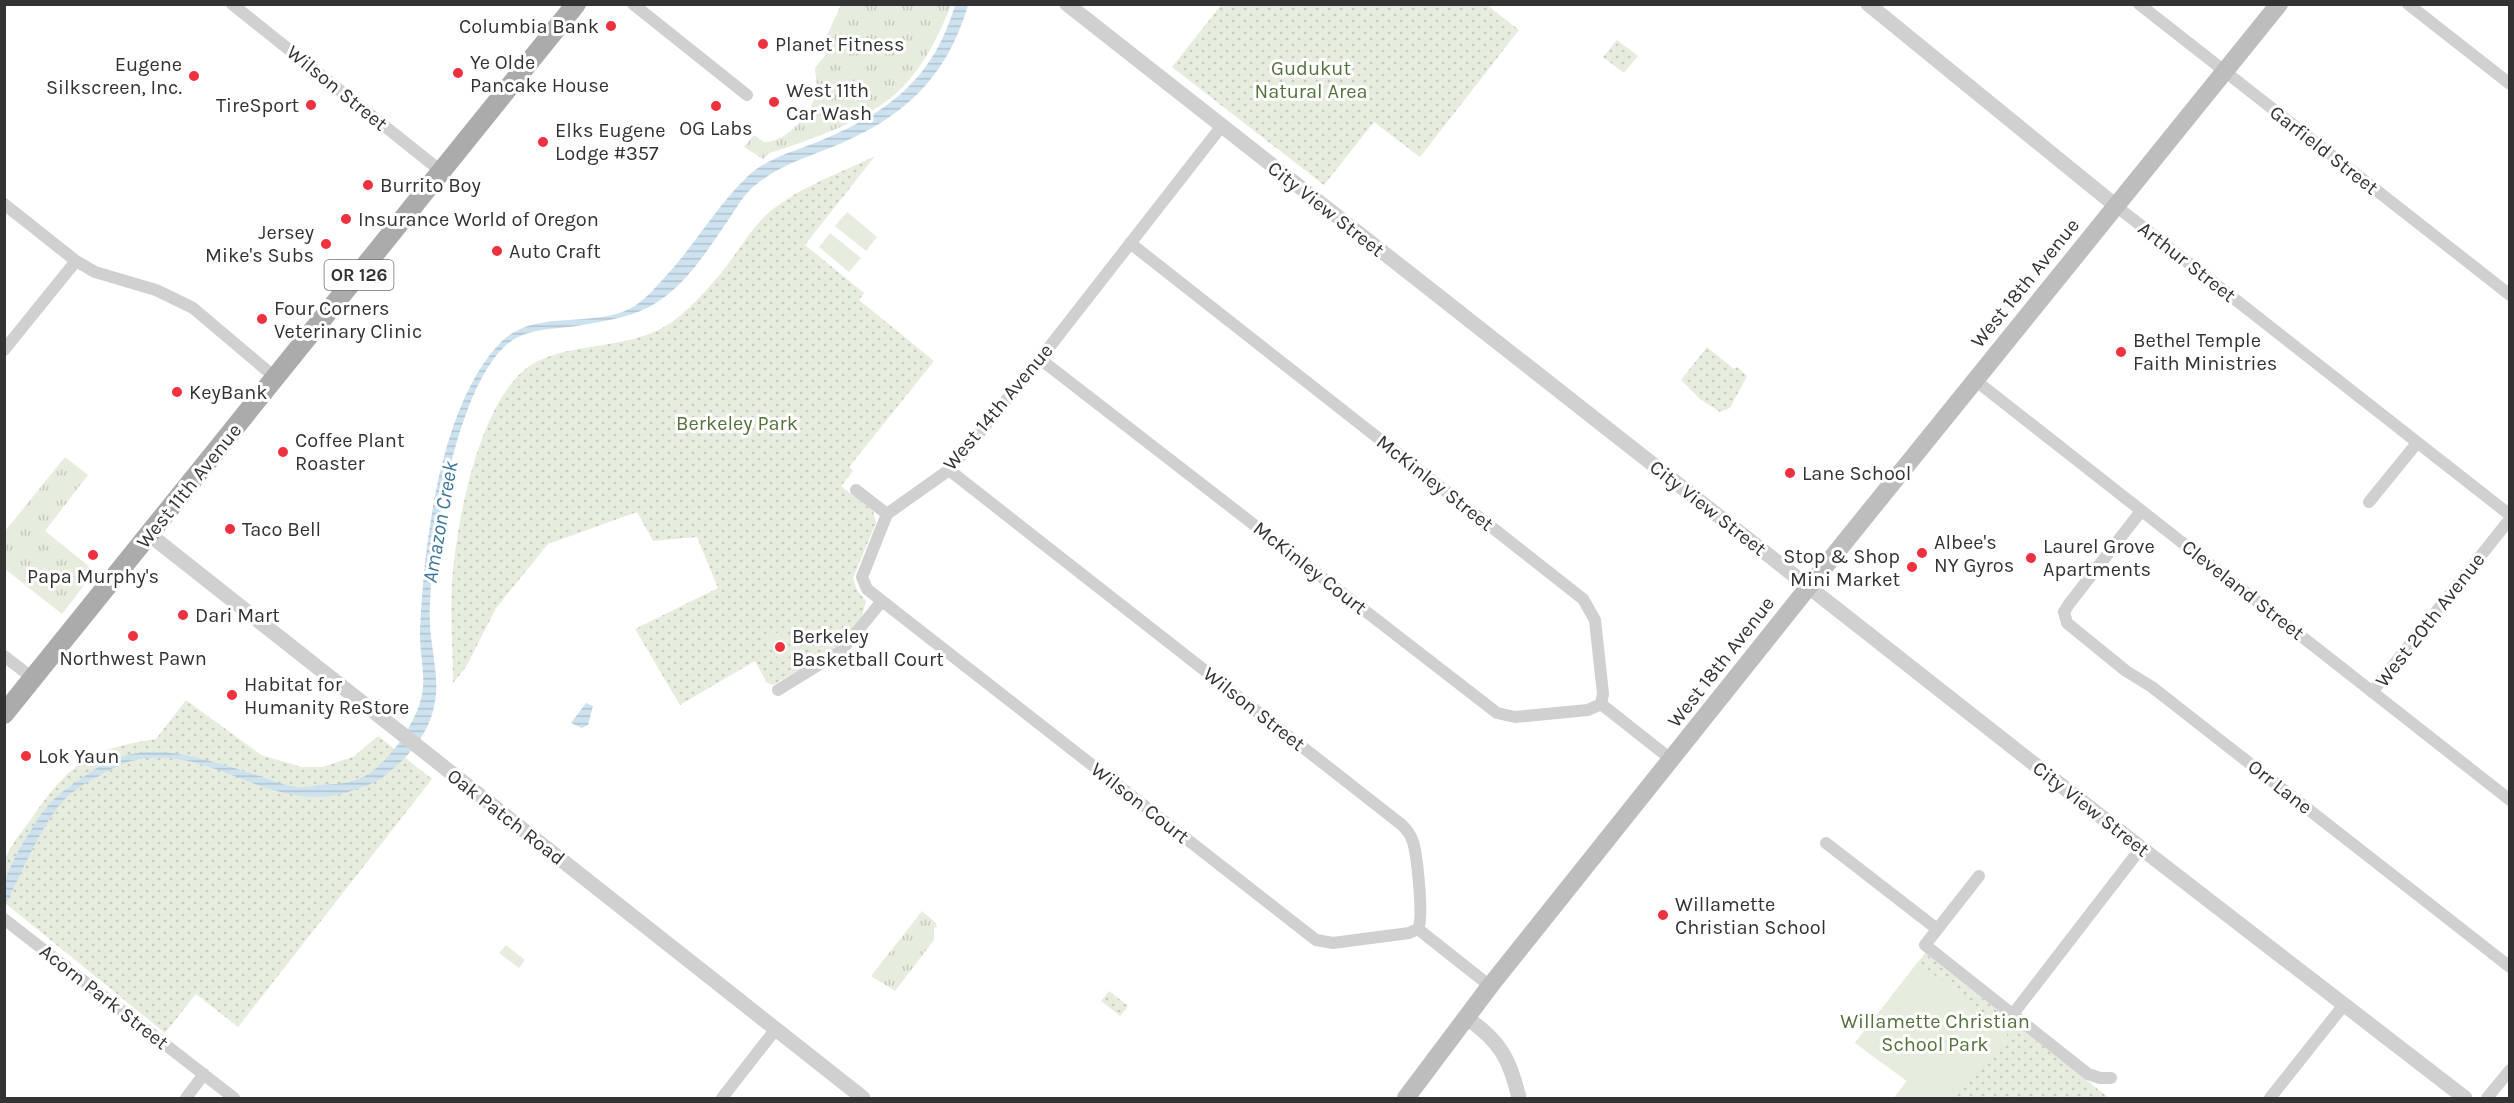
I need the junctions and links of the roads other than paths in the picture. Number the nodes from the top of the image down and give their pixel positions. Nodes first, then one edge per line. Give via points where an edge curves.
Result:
1 (232, 4) edge
2 (576, 4) edge
3 (633, 4) edge
4 (1067, 4) edge
5 (1868, 4) edge
6 (2139, 4) edge
7 (2279, 4) edge
8 (2408, 4) edge
9 (2225, 72) junction
10 (2510, 84) edge
11 (747, 95) dead end
12 (1221, 127) junction
13 (442, 172) junction
14 (4, 204) edge
15 (2116, 206) junction
16 (1130, 243) junction
17 (76, 261) junction
18 (2510, 295) edge
19 (4, 350) edge
20 (1040, 359) junction
21 (277, 379) junction
22 (1975, 380) junction
23 (2417, 443) junction
24 (948, 470) junction
25 (856, 489) dead end
26 (2370, 502) dead end
27 (2141, 511) junction
28 (887, 514) junction
29 (2510, 517) edge
30 (150, 535) junction
31 (1809, 587) junction
32 (882, 601) junction
33 (4, 656) edge
34 (34, 679) junction
35 (778, 690) dead end
36 (2372, 692) junction
37 (1601, 704) junction
38 (4, 714) edge
39 (1672, 760) junction
40 (2510, 800) edge
41 (1826, 843) dead end
42 (2141, 848) junction
43 (1979, 876) dead end
44 (4, 919) edge
45 (1418, 929) junction
46 (1937, 929) junction
47 (2510, 967) edge
48 (1490, 986) junction
49 (2343, 1006) junction
50 (2013, 1014) junction
51 (1467, 1018) junction
52 (775, 1030) junction
53 (2510, 1070) edge
54 (204, 1074) junction
55 (2111, 1078) dead end
56 (186, 1098) edge
57 (234, 1098) edge
58 (722, 1098) edge
59 (863, 1098) edge
60 (1406, 1098) edge
61 (1519, 1098) edge
62 (2270, 1098) edge
63 (2465, 1098) edge
64 (2487, 1098) edge

1 - 13 street, Wilson Street
2 - 13 main road, West 11th Avenue / OR 126
3 - 11 street
4 - 12 street, City View Street
5 - 15 street, Arthur Street
6 - 9 street, Garfield Street
7 - 9 main road, West 18th Avenue
8 - 10 street
9 - 15 main road, West 18th Avenue
9 - 18 street, Garfield Street
12 - 16 street, West 14th Avenue
12 - 31 street, City View Street
13 - 21 main road, West 11th Avenue / OR 126
14 - 17 street
15 - 22 main road, West 18th Avenue
15 - 23 street, Arthur Street
16 - 20 street, West 14th Avenue
16 - 37 street, McKinley Street via 1583,599 1595,620
17 - 19 street
17 - 21 street via 95,272 156,290 193,308
20 - 24 street, West 14th Avenue
20 - 37 street, McKinley Court via 1497,713 1515,717 1588,710
21 - 30 main road, West 11th Avenue / OR 126
22 - 27 street, Cleveland Street
22 - 31 main road, West 18th Avenue
23 - 26 street
23 - 29 street, Arthur Street
24 - 28 street, West 14th Avenue
24 - 45 street, Wilson Street via 1402,825 1414,846 1421,915
25 - 28 street
27 - 36 street, Cleveland Street
27 - 47 street, Orr Lane via 2069,604 2064,616 2072,628
28 - 32 street via 862,577 867,589
29 - 36 street, West 20th Avenue
30 - 34 main road, West 11th Avenue / OR 126
30 - 52 street, Oak Patch Road
31 - 39 main road, West 18th Avenue
31 - 42 street, City View Street
32 - 35 street via 841,651
32 - 45 street, Wilson Court via 1316,940 1333,943
33 - 34 street
34 - 38 main road, West 11th Avenue / OR 126
36 - 40 street, Cleveland Street
37 - 39 street
39 - 48 main road, West 18th Avenue
41 - 46 street
42 - 49 street, City View Street
42 - 50 street
43 - 46 street
44 - 54 street, Acorn Park Street
45 - 48 street
46 - 50 street via 1925,945
48 - 51 main road, West 18th Avenue
49 - 62 street
49 - 63 street, City View Street
50 - 55 street via 2088,1074
51 - 60 main road, West 18th Avenue
51 - 61 street via 1489,1034 1503,1051
52 - 58 street
52 - 59 street, Oak Patch Road
53 - 64 street
54 - 56 street
54 - 57 street, Acorn Park Street

